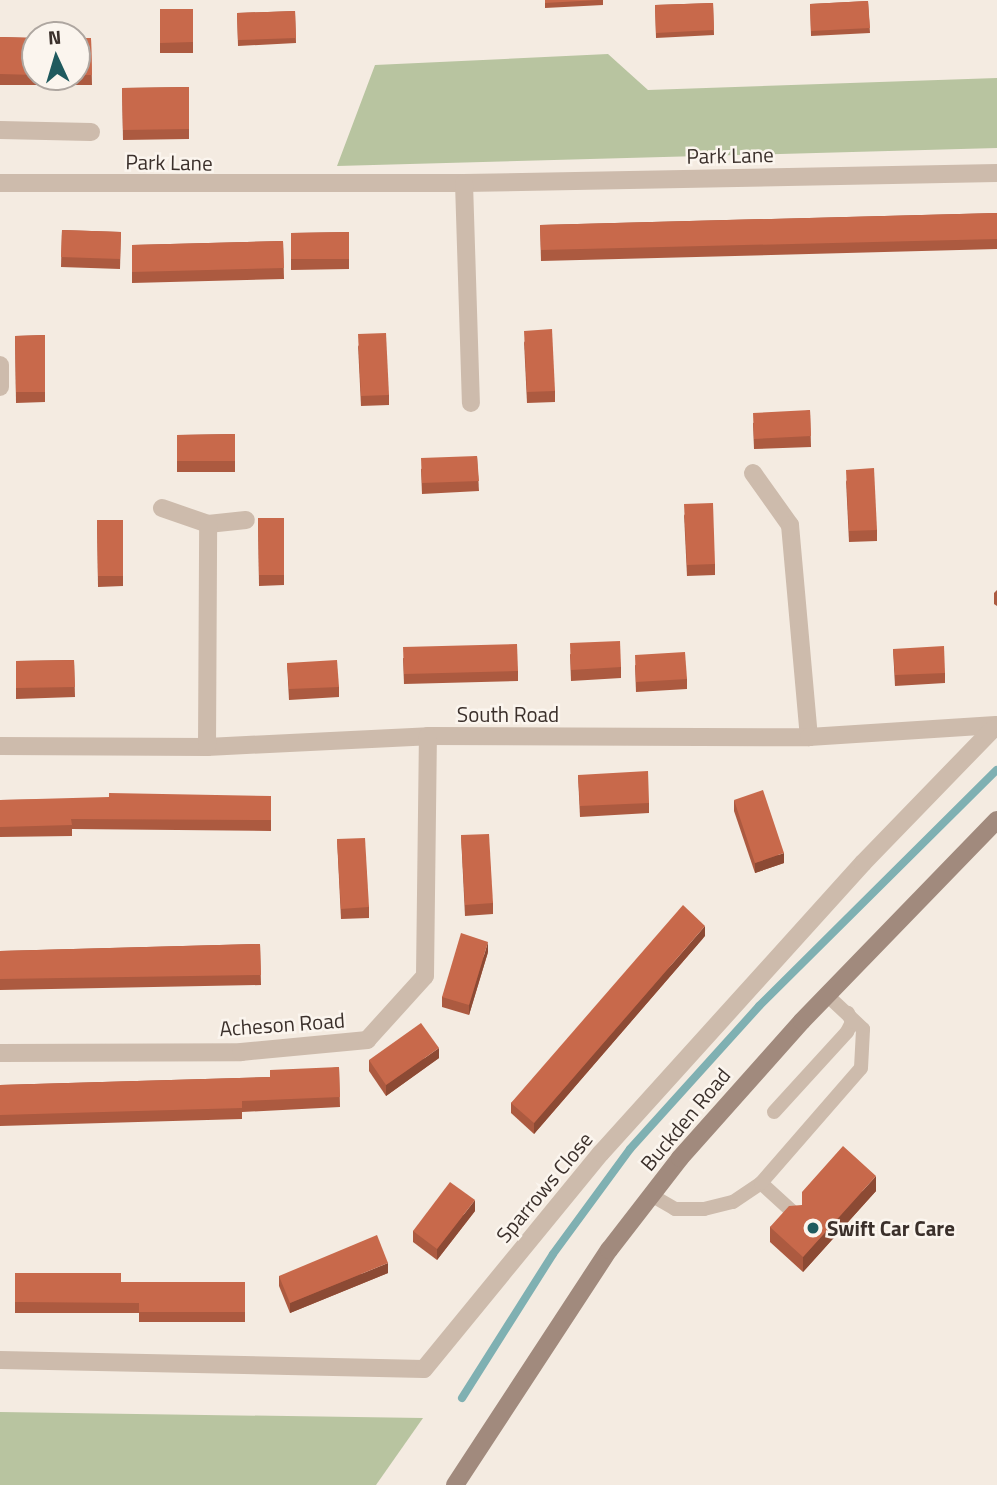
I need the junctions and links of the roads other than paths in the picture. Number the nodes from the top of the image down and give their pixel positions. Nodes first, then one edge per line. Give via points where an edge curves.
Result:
1 (0, 130) edge
2 (91, 132) dead end
3 (997, 173) edge
4 (0, 183) edge
5 (464, 183) junction
6 (0, 365) edge
7 (0, 387) edge
8 (471, 403) dead end
9 (752, 473) dead end
10 (162, 508) dead end
11 (246, 520) dead end
12 (208, 524) junction
13 (995, 726) edge
14 (428, 736) junction
15 (809, 737) junction
16 (0, 746) edge
17 (207, 747) junction
18 (997, 820) edge
19 (828, 996) junction
20 (848, 1013) junction
21 (0, 1053) edge
22 (774, 1112) dead end
23 (761, 1183) junction
24 (651, 1195) junction
25 (795, 1214) edge
26 (0, 1360) edge
27 (455, 1485) edge

1 - 2 street
3 - 5 street, Park Lane
4 - 5 street, Park Lane
5 - 8 street
6 - 7 street
9 - 15 street via 790,525
10 - 12 street
11 - 12 street
12 - 17 street
13 - 15 street, South Road
13 - 26 street, Sparrows Close via 863,863 601,1153 424,1369
14 - 15 street, South Road
14 - 17 street, South Road
14 - 21 street, Acheson Road via 425,976 367,1040 242,1052
16 - 17 street, South Road
18 - 19 main road, Buckden Road
19 - 20 lane
19 - 24 main road, Buckden Road via 756,1070
20 - 22 lane via 852,1022 847,1032
20 - 23 lane via 863,1030 861,1068
23 - 24 lane via 733,1202 704,1209 676,1209
23 - 25 lane
24 - 27 main road, Buckden Road via 510,1395

